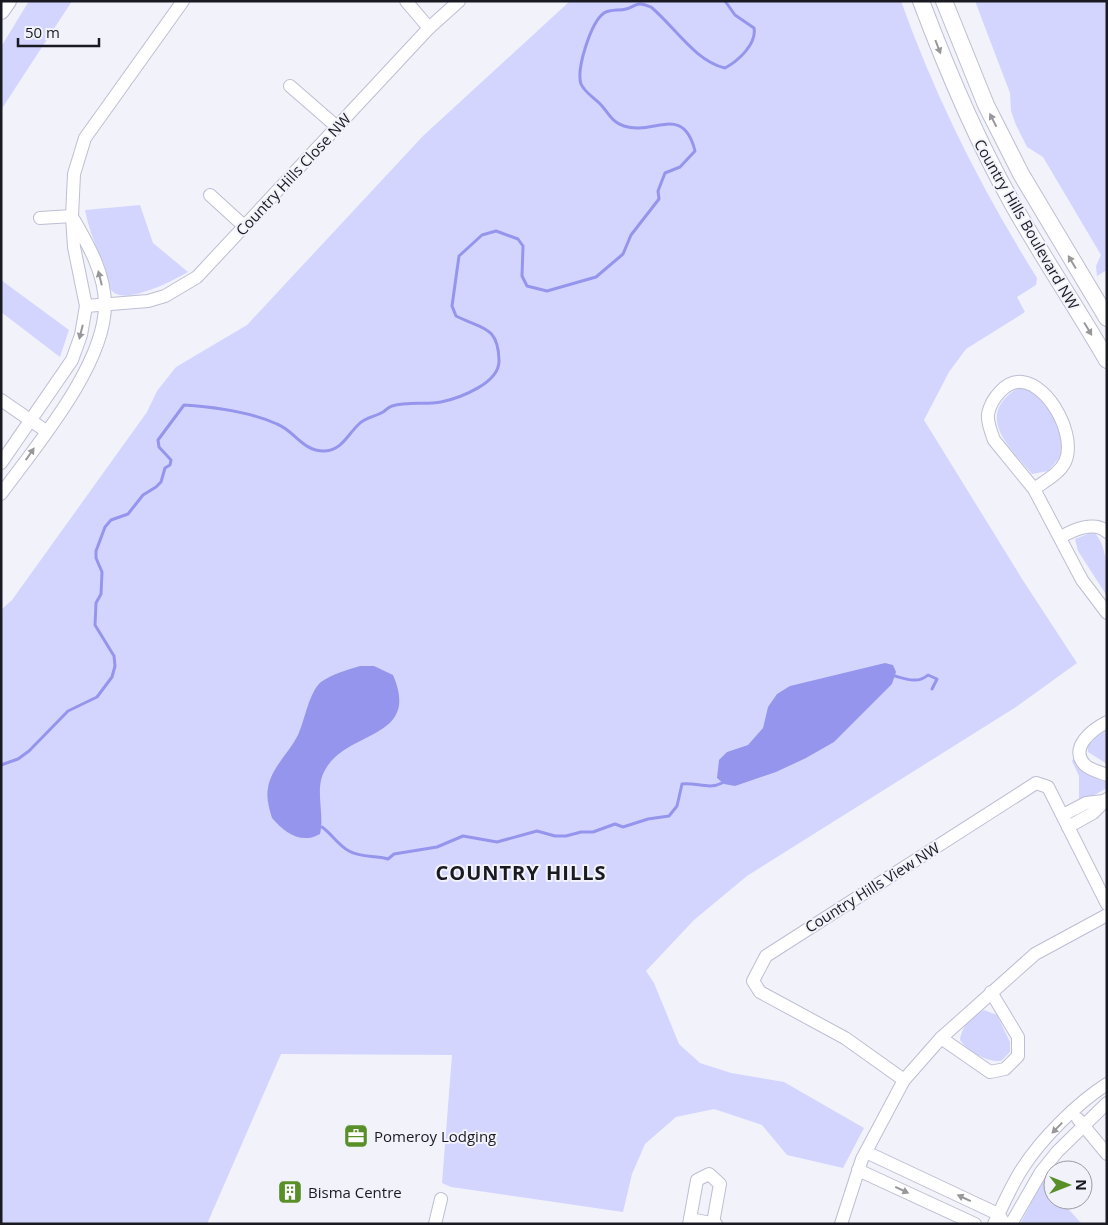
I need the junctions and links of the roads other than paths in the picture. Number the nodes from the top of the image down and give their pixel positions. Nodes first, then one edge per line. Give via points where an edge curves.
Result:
1 (7, 1) edge
2 (183, 1) edge
3 (406, 1) edge
4 (459, 1) edge
5 (921, 1) edge
6 (944, 1) edge
7 (1, 10) edge
8 (429, 28) junction
9 (290, 86) dead end
10 (336, 126) junction
11 (210, 195) dead end
12 (72, 216) junction
13 (40, 218) dead end
14 (244, 226) junction
15 (105, 305) junction
16 (86, 306) junction
17 (1107, 318) edge
18 (1107, 360) edge
19 (1, 400) edge
20 (31, 421) junction
21 (46, 431) junction
22 (1, 463) edge
23 (1034, 489) junction
24 (1, 494) edge
25 (1107, 532) edge
26 (1061, 537) junction
27 (1107, 613) edge
28 (1107, 722) edge
29 (1107, 774) edge
30 (1105, 800) edge
31 (1066, 821) junction
32 (1107, 904) edge
33 (1107, 915) edge
34 (991, 992) junction
35 (940, 1038) junction
36 (904, 1080) junction
37 (1107, 1084) edge
38 (1107, 1103) edge
39 (1072, 1113) junction
40 (1083, 1125) junction
41 (1107, 1154) edge
42 (862, 1160) junction
43 (441, 1199) dead end
44 (689, 1221) edge
45 (999, 1221) edge
46 (715, 1223) edge
47 (435, 1224) edge
48 (841, 1224) edge
49 (976, 1224) edge
50 (1011, 1224) edge

1 - 7 main road
2 - 12 street via 85,138 74,174
3 - 8 street
4 - 8 street, Country Hills Close NW
5 -> 18 main road, Country Hills Boulevard NW via 978,140 1011,202
17 -> 6 main road, Country Hills Boulevard NW via 1021,174 986,104
8 - 10 street, Country Hills Close NW
9 - 10 street
10 - 14 street, Country Hills Close NW
11 - 14 street
12 - 13 street
15 -> 12 street via 95,258
12 - 16 street via 74,247
14 - 15 street, Country Hills Close NW via 197,277 165,296
15 - 16 street, Country Hills Close NW
15 - 21 street via 101,339 90,364
16 -> 20 street via 72,360
19 - 20 street
20 - 21 street
20 - 22 street
24 -> 21 street
23 - 23 street via 1056,474 1070,445 1067,431 1054,407 1038,390 1018,382 1009,384 993,402 988,414 989,425 994,440
23 - 26 street
25 - 26 street via 1096,526 1086,527
26 - 27 street via 1082,580
28 - 29 street via 1096,727 1080,748 1081,759 1086,766
30 - 31 street via 1093,813
31 - 32 street, Country Hills View NW
31 - 36 street, Country Hills View NW via 1048,786 1036,783 766,956 753,981 760,992 845,1038
33 - 34 street via 1035,954
34 - 35 street
34 - 35 street via 1018,1037 1018,1056 1005,1069 990,1072
35 - 36 street
36 - 42 street
37 - 39 street
38 - 40 street
39 - 40 street
39 -> 45 street via 1022,1168
40 - 41 street
40 - 50 street via 1041,1172
45 -> 42 street
42 - 48 street
42 -> 49 street
43 - 47 street
44 - 46 street
44 - 46 street via 697,1180 709,1174 720,1184

